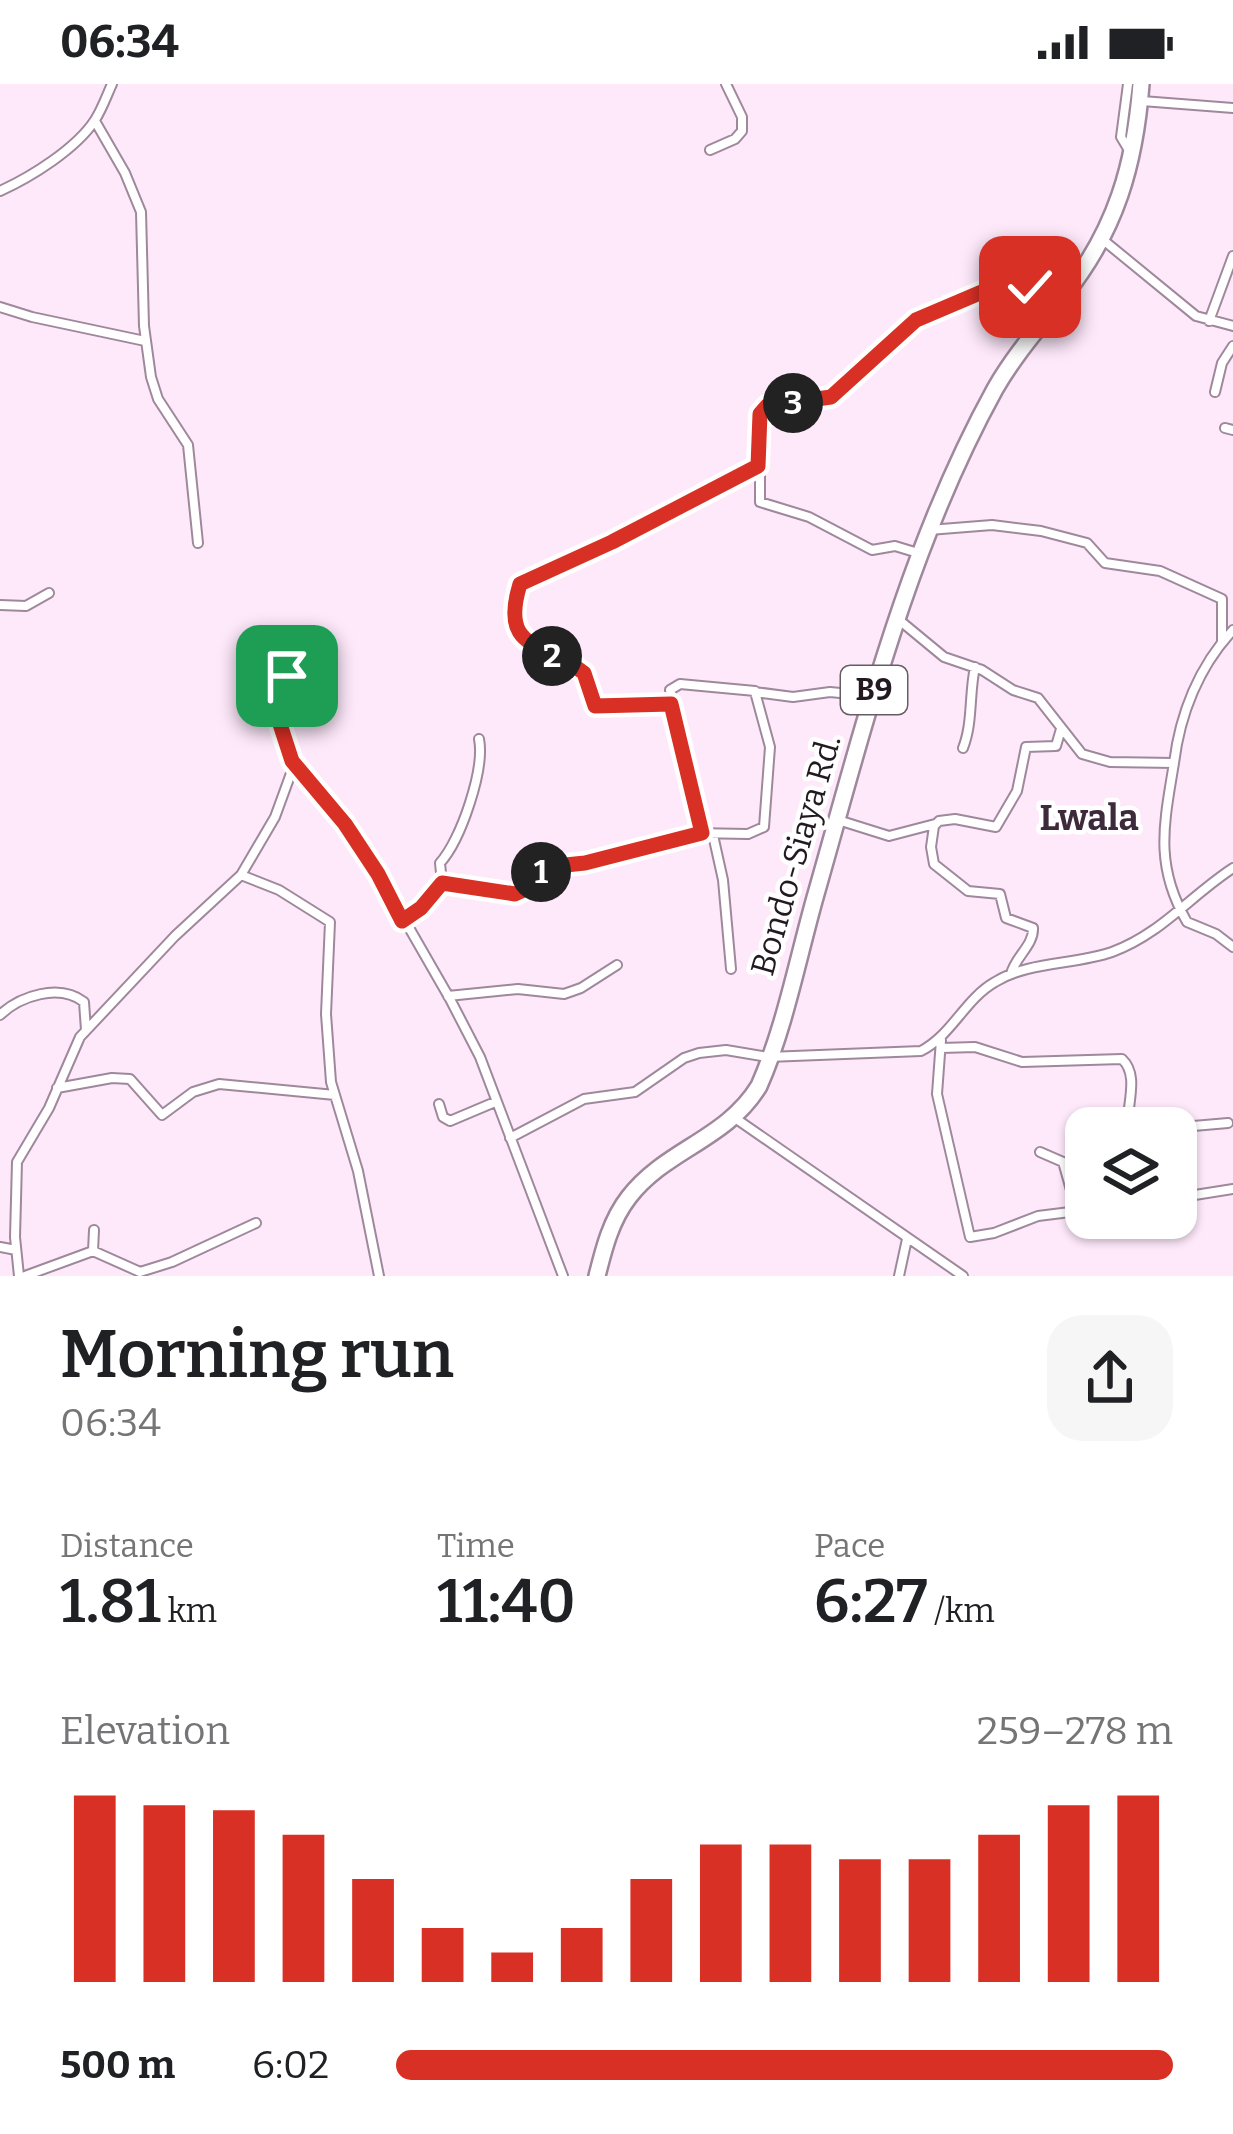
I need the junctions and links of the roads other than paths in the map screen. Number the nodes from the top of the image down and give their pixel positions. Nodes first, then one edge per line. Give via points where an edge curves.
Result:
1 (112, 84) edge
2 (726, 84) edge
3 (1128, 84) edge
4 (1141, 92) edge
5 (1233, 108) edge
6 (95, 121) junction
7 (710, 151) dead end
8 (1133, 157) junction
9 (0, 191) edge
10 (1102, 238) junction
11 (1233, 256) edge
12 (1057, 304) junction
13 (0, 307) edge
14 (1209, 321) junction
15 (1233, 326) edge
16 (145, 341) junction
17 (1233, 346) edge
18 (1215, 392) dead end
19 (758, 466) junction
20 (928, 530) junction
21 (197, 543) dead end
22 (919, 553) junction
23 (49, 593) dead end
24 (0, 605) edge
25 (897, 618) junction
26 (1233, 630) edge
27 (1222, 641) junction
28 (273, 657) dead end
29 (975, 667) junction
30 (757, 691) junction
31 (872, 696) junction
32 (671, 704) junction
33 (1061, 728) junction
34 (479, 739) dead end
35 (963, 748) dead end
36 (1174, 763) junction
37 (294, 765) junction
38 (838, 820) junction
39 (936, 824) junction
40 (707, 834) junction
41 (1233, 868) edge
42 (241, 875) junction
43 (442, 883) junction
44 (1181, 911) junction
45 (402, 921) junction
46 (1233, 947) edge
47 (617, 965) dead end
48 (731, 969) dead end
49 (1011, 974) junction
50 (448, 996) junction
51 (0, 1015) edge
52 (86, 1030) junction
53 (941, 1043) junction
54 (768, 1057) junction
55 (57, 1088) junction
56 (335, 1095) junction
57 (494, 1102) junction
58 (439, 1104) dead end
59 (1130, 1107) edge
60 (735, 1118) junction
61 (1228, 1123) dead end
62 (1197, 1126) edge
63 (510, 1138) junction
64 (1040, 1152) dead end
65 (1065, 1167) edge
66 (1233, 1189) edge
67 (1197, 1195) edge
68 (1065, 1213) edge
69 (256, 1223) dead end
70 (94, 1230) dead end
71 (908, 1239) junction
72 (0, 1247) edge
73 (16, 1250) junction
74 (93, 1251) junction
75 (22, 1276) edge
76 (379, 1276) edge
77 (563, 1276) edge
78 (597, 1276) edge
79 (898, 1276) edge
80 (963, 1276) edge

1 - 6 street
2 - 7 street via 742,131
3 - 8 street via 1121,137
4 - 5 street
4 - 8 highway, Bondo-Siaya Rd. / B9
6 - 9 street via 46,166
6 - 16 street via 141,212
8 - 10 highway, Bondo-Siaya Rd. / B9
10 - 12 highway, Bondo-Siaya Rd. / B9
10 - 14 street
11 - 14 street
12 - 19 street via 1014,283 916,320 838,393 764,409
12 - 20 highway, Bondo-Siaya Rd. / B9 via 995,389
13 - 16 street
14 - 15 street
16 - 21 street via 158,399 188,445
17 - 18 street
19 - 22 street via 764,505 809,517 872,550 895,545
19 - 32 street via 518,588 519,634 584,673 595,706
20 - 22 highway, Bondo-Siaya Rd. / B9
20 - 27 street via 1007,525 1085,542 1105,563 1156,570 1222,599
22 - 25 highway, Bondo-Siaya Rd. / B9
23 - 24 street via 26,606
25 - 29 street via 942,656
25 - 31 highway, Bondo-Siaya Rd. / B9
26 - 27 street
27 - 36 street via 1183,716
28 - 37 street via 286,671 278,718
29 - 33 street via 1038,698
29 - 35 street
30 - 31 street
30 - 32 street via 674,685
30 - 40 street via 770,747 764,827
31 - 38 highway, Bondo-Siaya Rd. / B9
32 - 40 street
33 - 36 street via 1091,758
33 - 39 street via 1056,746 1026,747 1017,791 996,827
34 - 43 street via 481,766 440,863
36 - 44 street via 1162,851
37 - 42 street
37 - 45 street via 345,824
38 - 39 street via 889,836
38 - 54 highway, Bondo-Siaya Rd. / B9
39 - 49 street via 934,864 964,889 1000,894 1006,918 1034,928
40 - 43 street via 546,867 515,894
40 - 48 street via 723,880
41 - 44 street
42 - 52 street
42 - 56 street via 330,922 326,1015
43 - 45 street
44 - 46 street via 1190,925
44 - 49 street via 1112,952
45 - 50 street
47 - 50 street via 564,994
49 - 53 street via 986,987
50 - 57 street
51 - 52 street via 28,995 75,996
52 - 55 street
53 - 54 street via 916,1053
53 - 59 street via 1022,1062 1122,1059 1132,1077
53 - 68 street via 937,1094 970,1237
54 - 60 highway, Bondo-Siaya Rd. / B9
54 - 63 street via 688,1055 635,1092 584,1099
55 - 56 street via 130,1079 162,1115 219,1084
55 - 73 street via 17,1162
56 - 76 street
57 - 58 street via 450,1120
57 - 63 street
60 - 71 street
60 - 78 highway, Bondo-Siaya Rd. / B9 via 635,1190 616,1216
61 - 62 street
63 - 77 street
64 - 65 street
66 - 67 street
69 - 74 street via 140,1272
70 - 74 street
71 - 79 street
71 - 80 street
72 - 73 street
73 - 75 street
74 - 75 street

